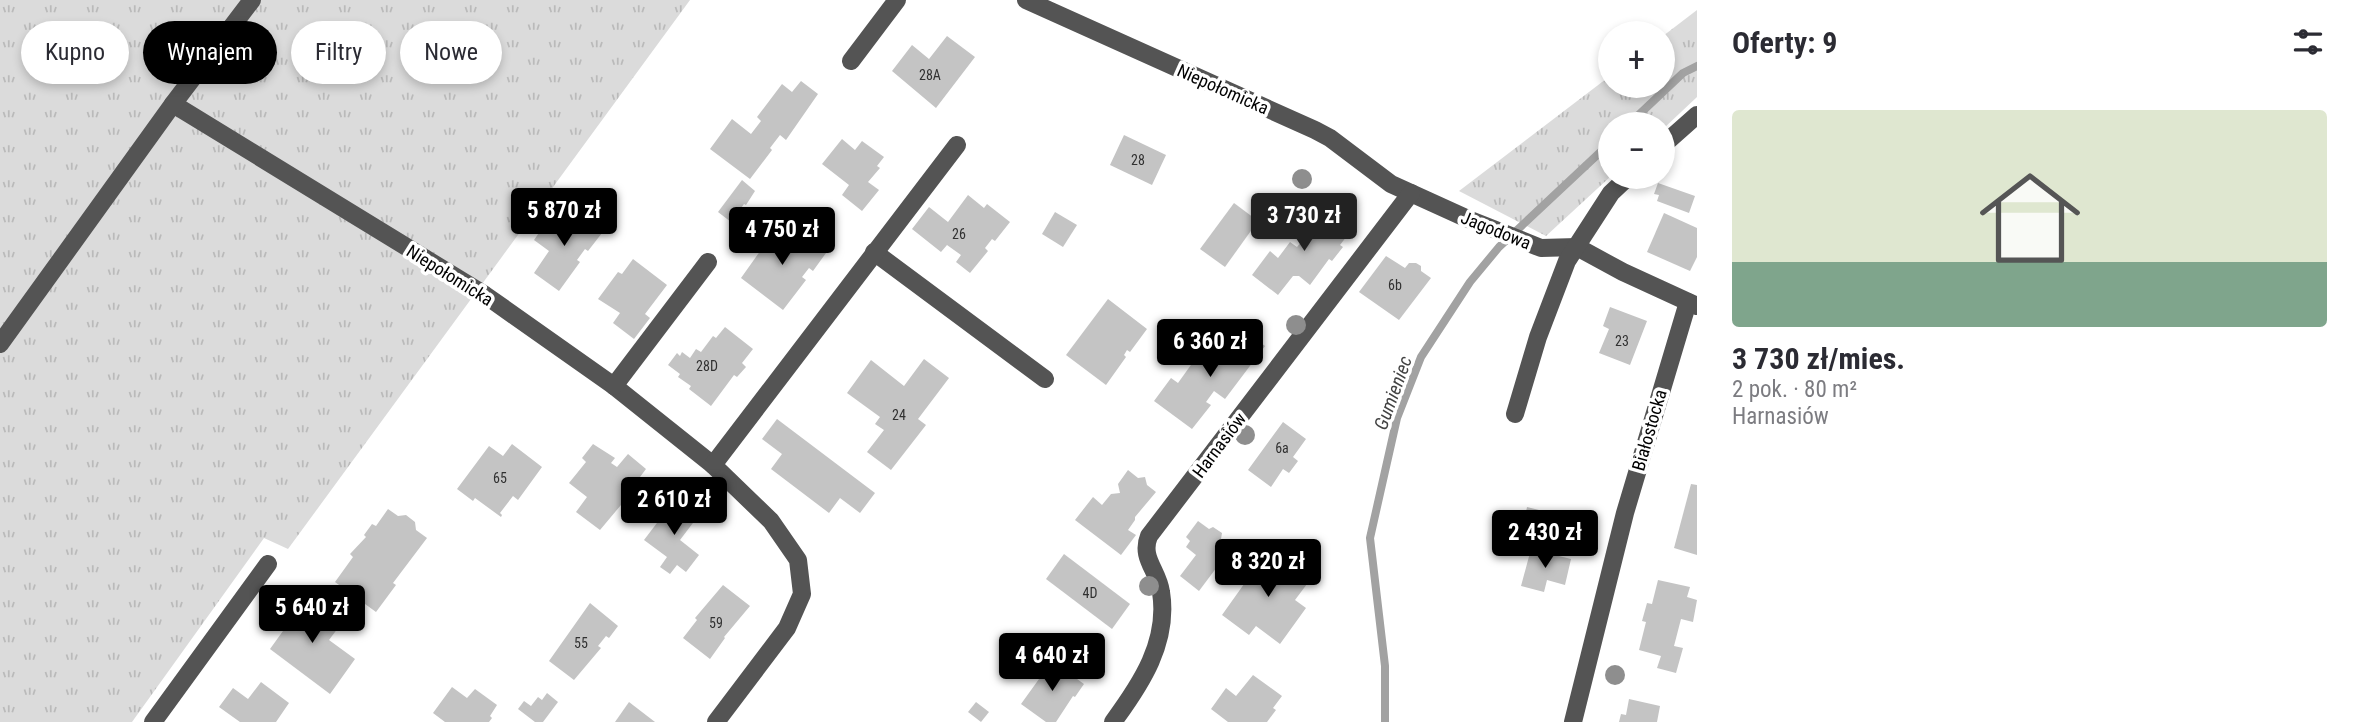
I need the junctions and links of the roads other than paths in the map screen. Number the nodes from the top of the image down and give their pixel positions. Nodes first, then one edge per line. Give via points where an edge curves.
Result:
1 (252, 0) edge
2 (897, 0) edge
3 (1026, 0) edge
4 (851, 61) dead end
5 (173, 104) junction
6 (1697, 115) edge
7 (1675, 134) edge
8 (957, 145) dead end
9 (1615, 189) edge
10 (1411, 193) junction
11 (1577, 247) junction
12 (874, 252) junction
13 (708, 262) dead end
14 (1692, 304) edge
15 (0, 344) edge
16 (1045, 379) dead end
17 (614, 386) junction
18 (1515, 414) dead end
19 (713, 465) junction
20 (268, 564) dead end
21 (153, 722) edge
22 (716, 722) edge
23 (1113, 722) edge
24 (1573, 722) edge

1 - 5 street
2 - 4 street
3 - 10 street, Niepołomicka via 1315,130
5 - 15 street
5 - 17 street, Niepołomicka via 485,295
6 - 7 street
8 - 12 street
9 - 11 street
10 - 11 street, Jagodowa via 1522,242 1548,249
10 - 23 street, Harnasiów via 1149,536 1145,554 1161,593 1161,627 1148,670
11 - 14 street
11 - 18 street via 1560,276
12 - 16 street
12 - 19 street
13 - 17 street
14 - 24 street, Białostocka via 1625,513
17 - 19 street, Niepołomicka
19 - 22 street, Niepołomicka via 771,522 798,560 802,594 787,628
20 - 21 street

